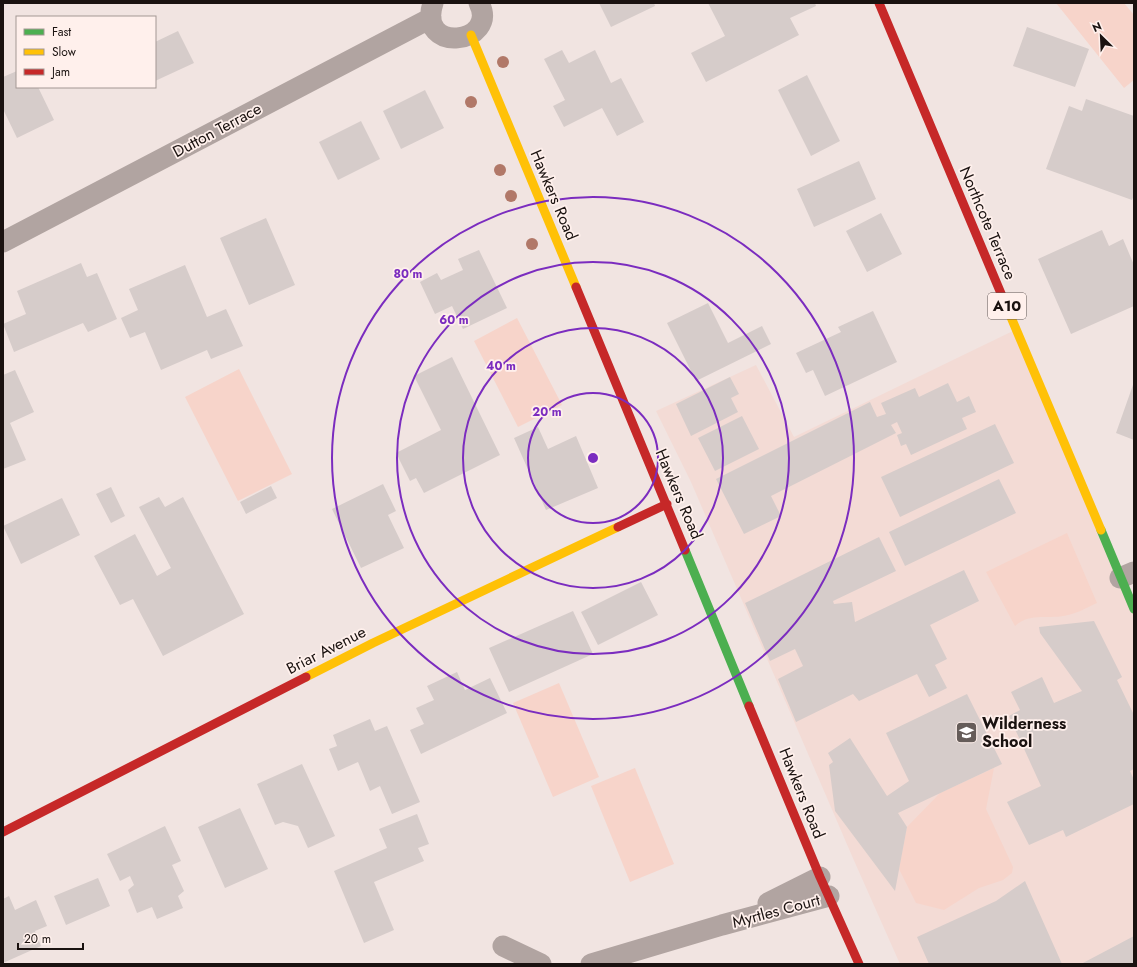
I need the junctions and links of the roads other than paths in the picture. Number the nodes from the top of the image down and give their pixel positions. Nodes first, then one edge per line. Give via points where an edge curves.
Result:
1 (479, 3) edge
2 (879, 3) edge
3 (432, 10) edge
4 (471, 35) junction
5 (3, 242) edge
6 (666, 504) junction
7 (1127, 575) edge
8 (1134, 609) edge
9 (3, 832) edge
10 (820, 877) junction
11 (830, 896) junction
12 (722, 925) junction
13 (503, 946) dead end
14 (541, 964) edge
15 (592, 964) edge
16 (860, 964) edge

1 - 4 street via 482,13
2 - 7 main road, Northcote Terrace / A10
3 - 4 street via 439,33 446,38 463,38
3 - 5 street, Dutton Terrace
4 - 6 main road, Hawkers Road
6 - 9 main road, Briar Avenue via 373,643
6 - 10 main road, Hawkers Road
7 - 8 main road, Northcote Terrace / A10
10 - 11 main road, Hawkers Road
10 - 12 street, Myrtles Court
11 - 12 street, Myrtles Court
11 - 16 main road, Hawkers Road
12 - 15 street, Myrtles Court
13 - 14 street

